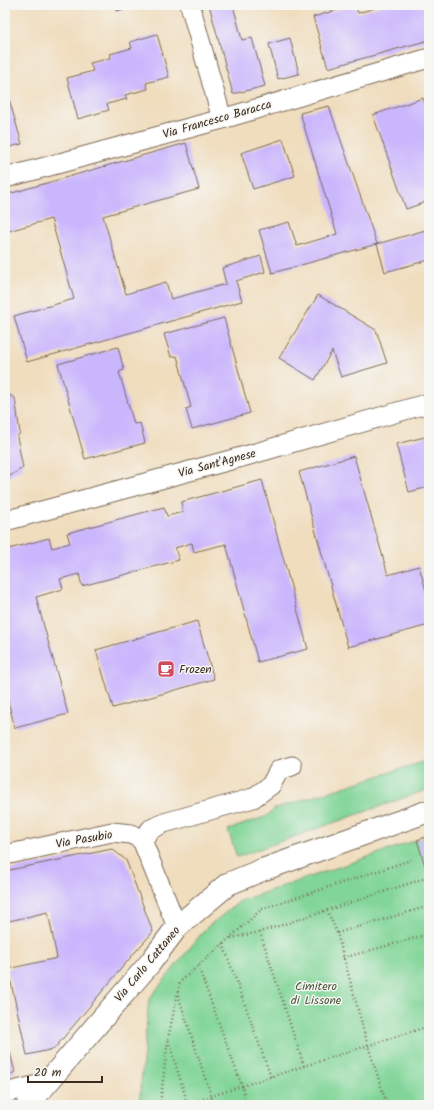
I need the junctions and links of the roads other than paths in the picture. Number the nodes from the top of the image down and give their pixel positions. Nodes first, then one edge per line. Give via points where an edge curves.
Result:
1 (190, 5) edge
2 (429, 58) edge
3 (222, 119) junction
4 (5, 178) edge
5 (429, 403) edge
6 (5, 521) edge
7 (292, 766) dead end
8 (429, 811) edge
9 (142, 840) junction
10 (5, 855) edge
11 (177, 927) junction
12 (46, 1084) junction
13 (5, 1093) edge
14 (28, 1105) edge

1 - 3 street
2 - 3 street, Via Francesco Baracca
3 - 4 street, Via Francesco Baracca
5 - 6 street, Via Sant'Agnese
7 - 9 street via 279,770 271,785 253,798 164,823 151,829
8 - 11 street, Via Carlo Cattaneo via 228,884
9 - 10 street, Via Pasubio via 131,834 112,832
9 - 11 street
11 - 12 street, Via Carlo Cattaneo
12 - 13 street
12 - 14 street, Via Carlo Cattaneo

